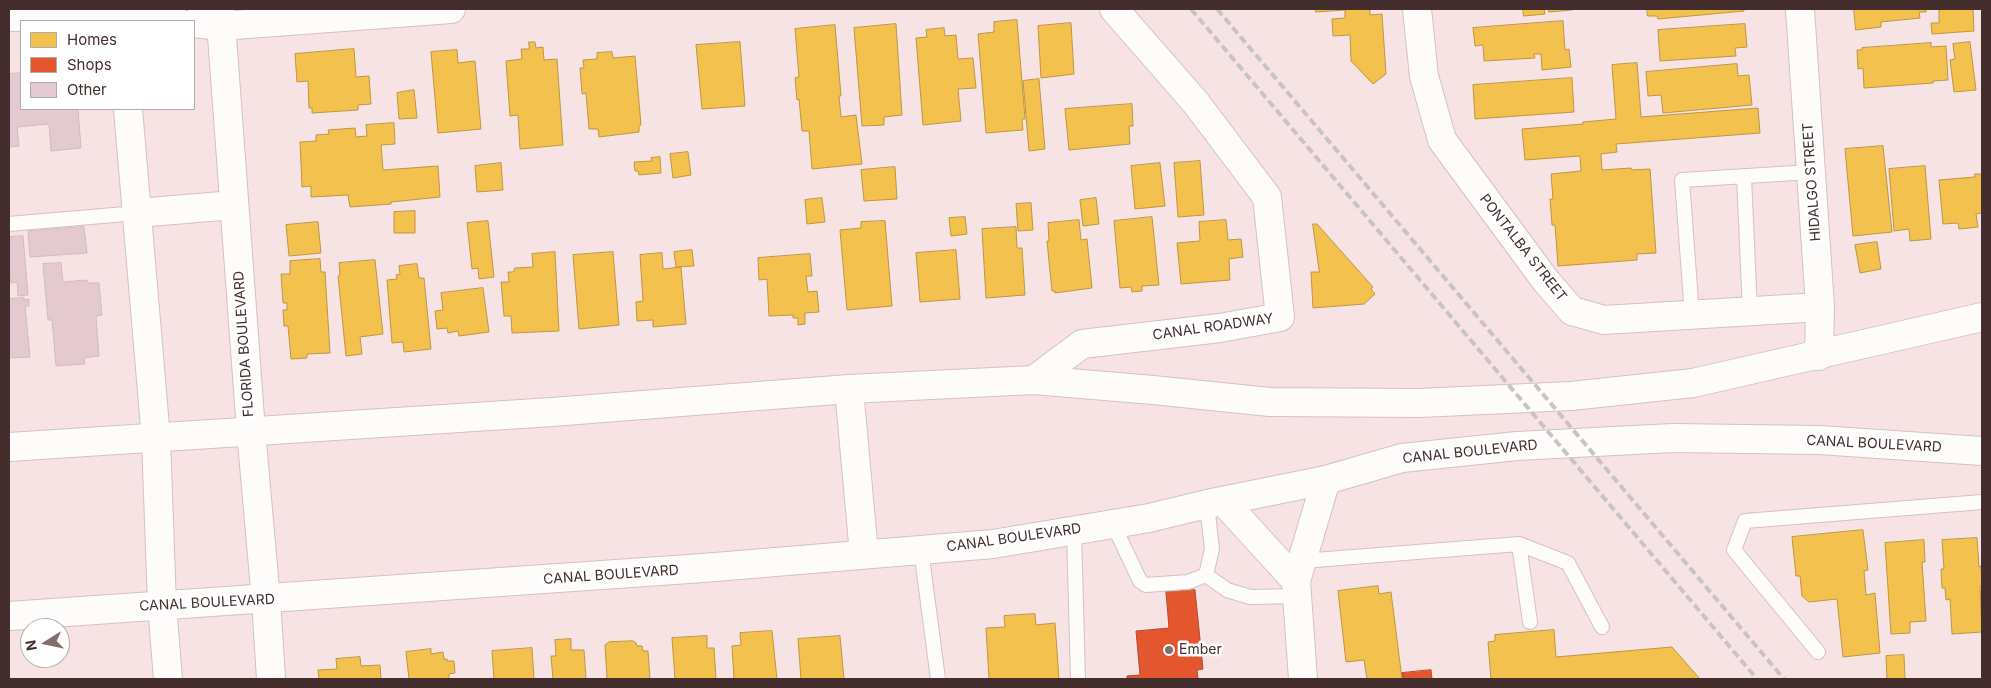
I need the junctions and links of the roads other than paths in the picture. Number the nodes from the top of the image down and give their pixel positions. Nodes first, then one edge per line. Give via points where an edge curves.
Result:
1 (451, 9) edge
2 (1114, 9) edge
3 (1417, 9) edge
4 (1800, 9) edge
5 (120, 15) edge
6 (9, 17) edge
7 (221, 17) edge
8 (167, 20) edge
9 (195, 23) edge
10 (128, 110) edge
11 (1811, 172) junction
12 (1744, 176) junction
13 (234, 205) junction
14 (137, 213) junction
15 (9, 224) edge
16 (1820, 307) junction
17 (1750, 312) junction
18 (1692, 315) junction
19 (1982, 317) edge
20 (1819, 356) junction
21 (1034, 380) junction
22 (849, 389) junction
23 (251, 432) junction
24 (156, 439) junction
25 (9, 448) edge
26 (1982, 451) edge
27 (1326, 480) junction
28 (1215, 502) junction
29 (1982, 502) edge
30 (1113, 524) junction
31 (1074, 531) junction
32 (1519, 544) junction
33 (921, 550) junction
34 (864, 554) junction
35 (1206, 575) junction
36 (1298, 579) junction
37 (266, 600) junction
38 (162, 605) junction
39 (9, 616) edge
40 (1530, 622) dead end
41 (1602, 626) dead end
42 (1818, 652) dead end
43 (168, 679) edge
44 (271, 679) edge
45 (938, 679) edge
46 (1078, 679) edge
47 (1303, 679) edge

1 - 7 main road
2 - 21 main road, CANAL ROADWAY via 1196,103 1267,197 1280,317 1220,328 1082,344
3 - 18 main road, PONTALBA STREET via 1424,76 1442,140 1546,281 1572,311 1604,320
4 - 11 main road, HIDALGO STREET
5 - 6 main road
5 - 8 main road
7 - 9 main road
7 - 13 main road, FLORIDA BOULEVARD
10 - 14 main road
11 - 12 lane
11 - 16 main road, HIDALGO STREET
12 - 17 lane
12 - 18 lane via 1682,180
13 - 14 main road
13 - 23 main road, FLORIDA BOULEVARD
14 - 15 lane
14 - 24 main road
16 - 17 main road, PONTALBA STREET
16 - 20 main road, HIDALGO STREET
17 - 18 main road, PONTALBA STREET
19 - 20 main road
20 - 21 main road via 1693,383 1571,396 1420,403 1270,402
21 - 22 main road
22 - 23 main road
22 - 34 main road
23 - 24 main road
23 - 37 main road, FLORIDA BOULEVARD
24 - 25 main road
24 - 38 main road
26 - 27 main road, CANAL BOULEVARD via 1819,440 1673,438 1517,446 1402,458
27 - 28 main road, CANAL BOULEVARD
27 - 36 main road
28 - 30 main road, CANAL BOULEVARD
28 - 35 lane via 1212,549
28 - 36 main road
29 - 42 lane via 1745,521 1734,550
30 - 31 main road, CANAL BOULEVARD
30 - 35 lane via 1140,582 1146,585 1188,582
31 - 33 main road, CANAL BOULEVARD via 993,544
31 - 46 lane
32 - 36 lane
32 - 40 lane
32 - 41 lane via 1568,563
33 - 34 main road, CANAL BOULEVARD
33 - 45 lane
34 - 37 main road, CANAL BOULEVARD
35 - 36 lane via 1227,590 1250,596
36 - 47 main road
37 - 38 main road, CANAL BOULEVARD
37 - 44 main road, FLORIDA BOULEVARD
38 - 39 main road, CANAL BOULEVARD
38 - 43 main road

